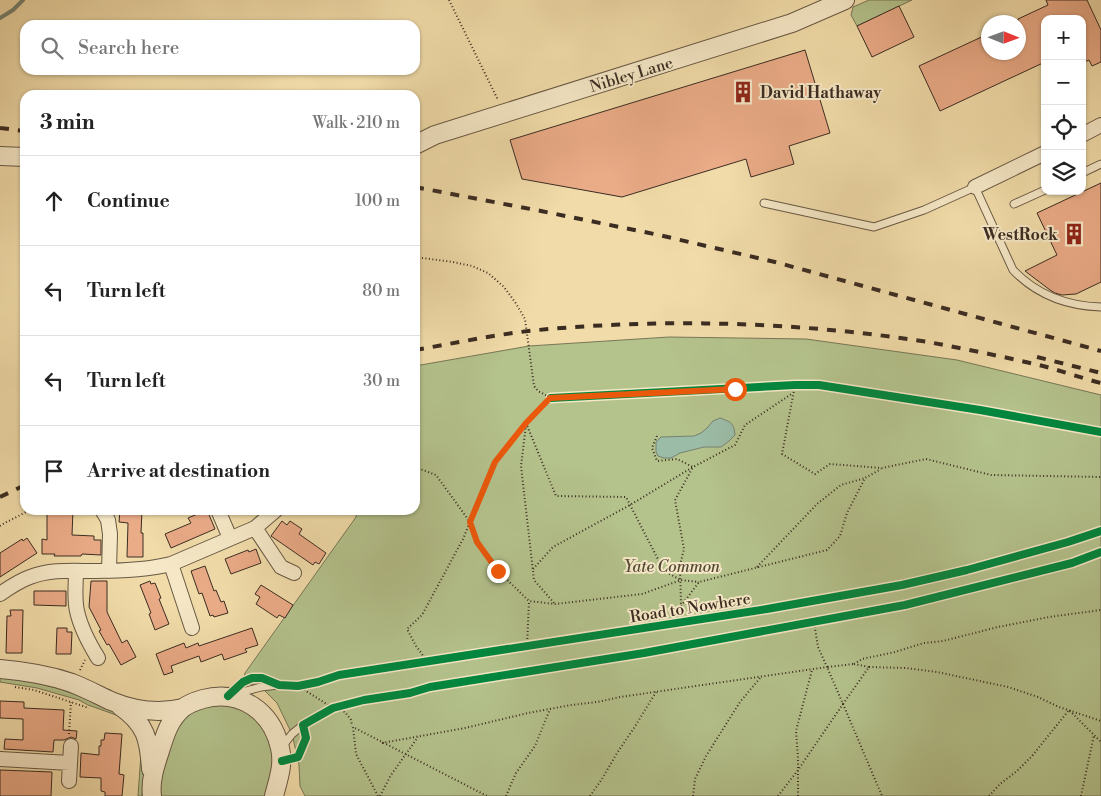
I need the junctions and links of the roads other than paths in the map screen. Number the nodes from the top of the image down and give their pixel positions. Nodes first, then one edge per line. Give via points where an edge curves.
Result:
1 (846, 0) edge
2 (1101, 125) edge
3 (1086, 133) edge
4 (420, 142) edge
5 (1041, 155) edge
6 (0, 156) edge
7 (20, 157) edge
8 (1101, 164) edge
9 (1086, 171) edge
10 (975, 187) junction
11 (1041, 192) edge
12 (764, 203) dead end
13 (1014, 204) dead end
14 (1101, 307) edge
15 (105, 515) edge
16 (220, 515) edge
17 (270, 515) edge
18 (255, 528) junction
19 (230, 538) junction
20 (171, 564) junction
21 (76, 571) junction
22 (110, 571) junction
23 (294, 573) dead end
24 (0, 594) edge
25 (192, 628) dead end
26 (95, 652) road end
27 (0, 669) edge
28 (279, 685) road end
29 (228, 696) junction
30 (113, 702) junction
31 (183, 708) junction
32 (303, 725) dead end
33 (72, 746) road end
34 (280, 749) junction
35 (0, 759) edge
36 (70, 764) junction
37 (280, 773) junction
38 (69, 781) dead end
39 (152, 789) edge
40 (274, 796) edge
41 (287, 796) edge

1 - 4 street, Nibley Lane via 792,23 435,135
2 - 3 street
5 - 10 street
6 - 7 street
8 - 9 lane
10 - 12 lane via 924,210 874,227
10 - 14 lane via 1013,270 1022,280 1051,298
11 - 13 lane
15 - 22 street via 110,534
16 - 19 street
17 - 18 street
18 - 19 street
18 - 23 street via 281,568
19 - 20 street
20 - 22 street
20 - 25 street
21 - 22 street
21 - 24 street via 31,576
21 - 26 street via 77,612
27 - 30 street via 51,677
28 - 29 lane
29 - 31 street via 196,701
29 - 34 street via 248,702 264,715 276,734
30 - 31 street via 155,711
30 - 39 street via 132,714 147,738
31 - 39 street via 168,726 153,770
32 - 34 lane
33 - 36 street
34 - 37 street
35 - 36 street
36 - 38 street
37 - 40 street
37 - 41 street

